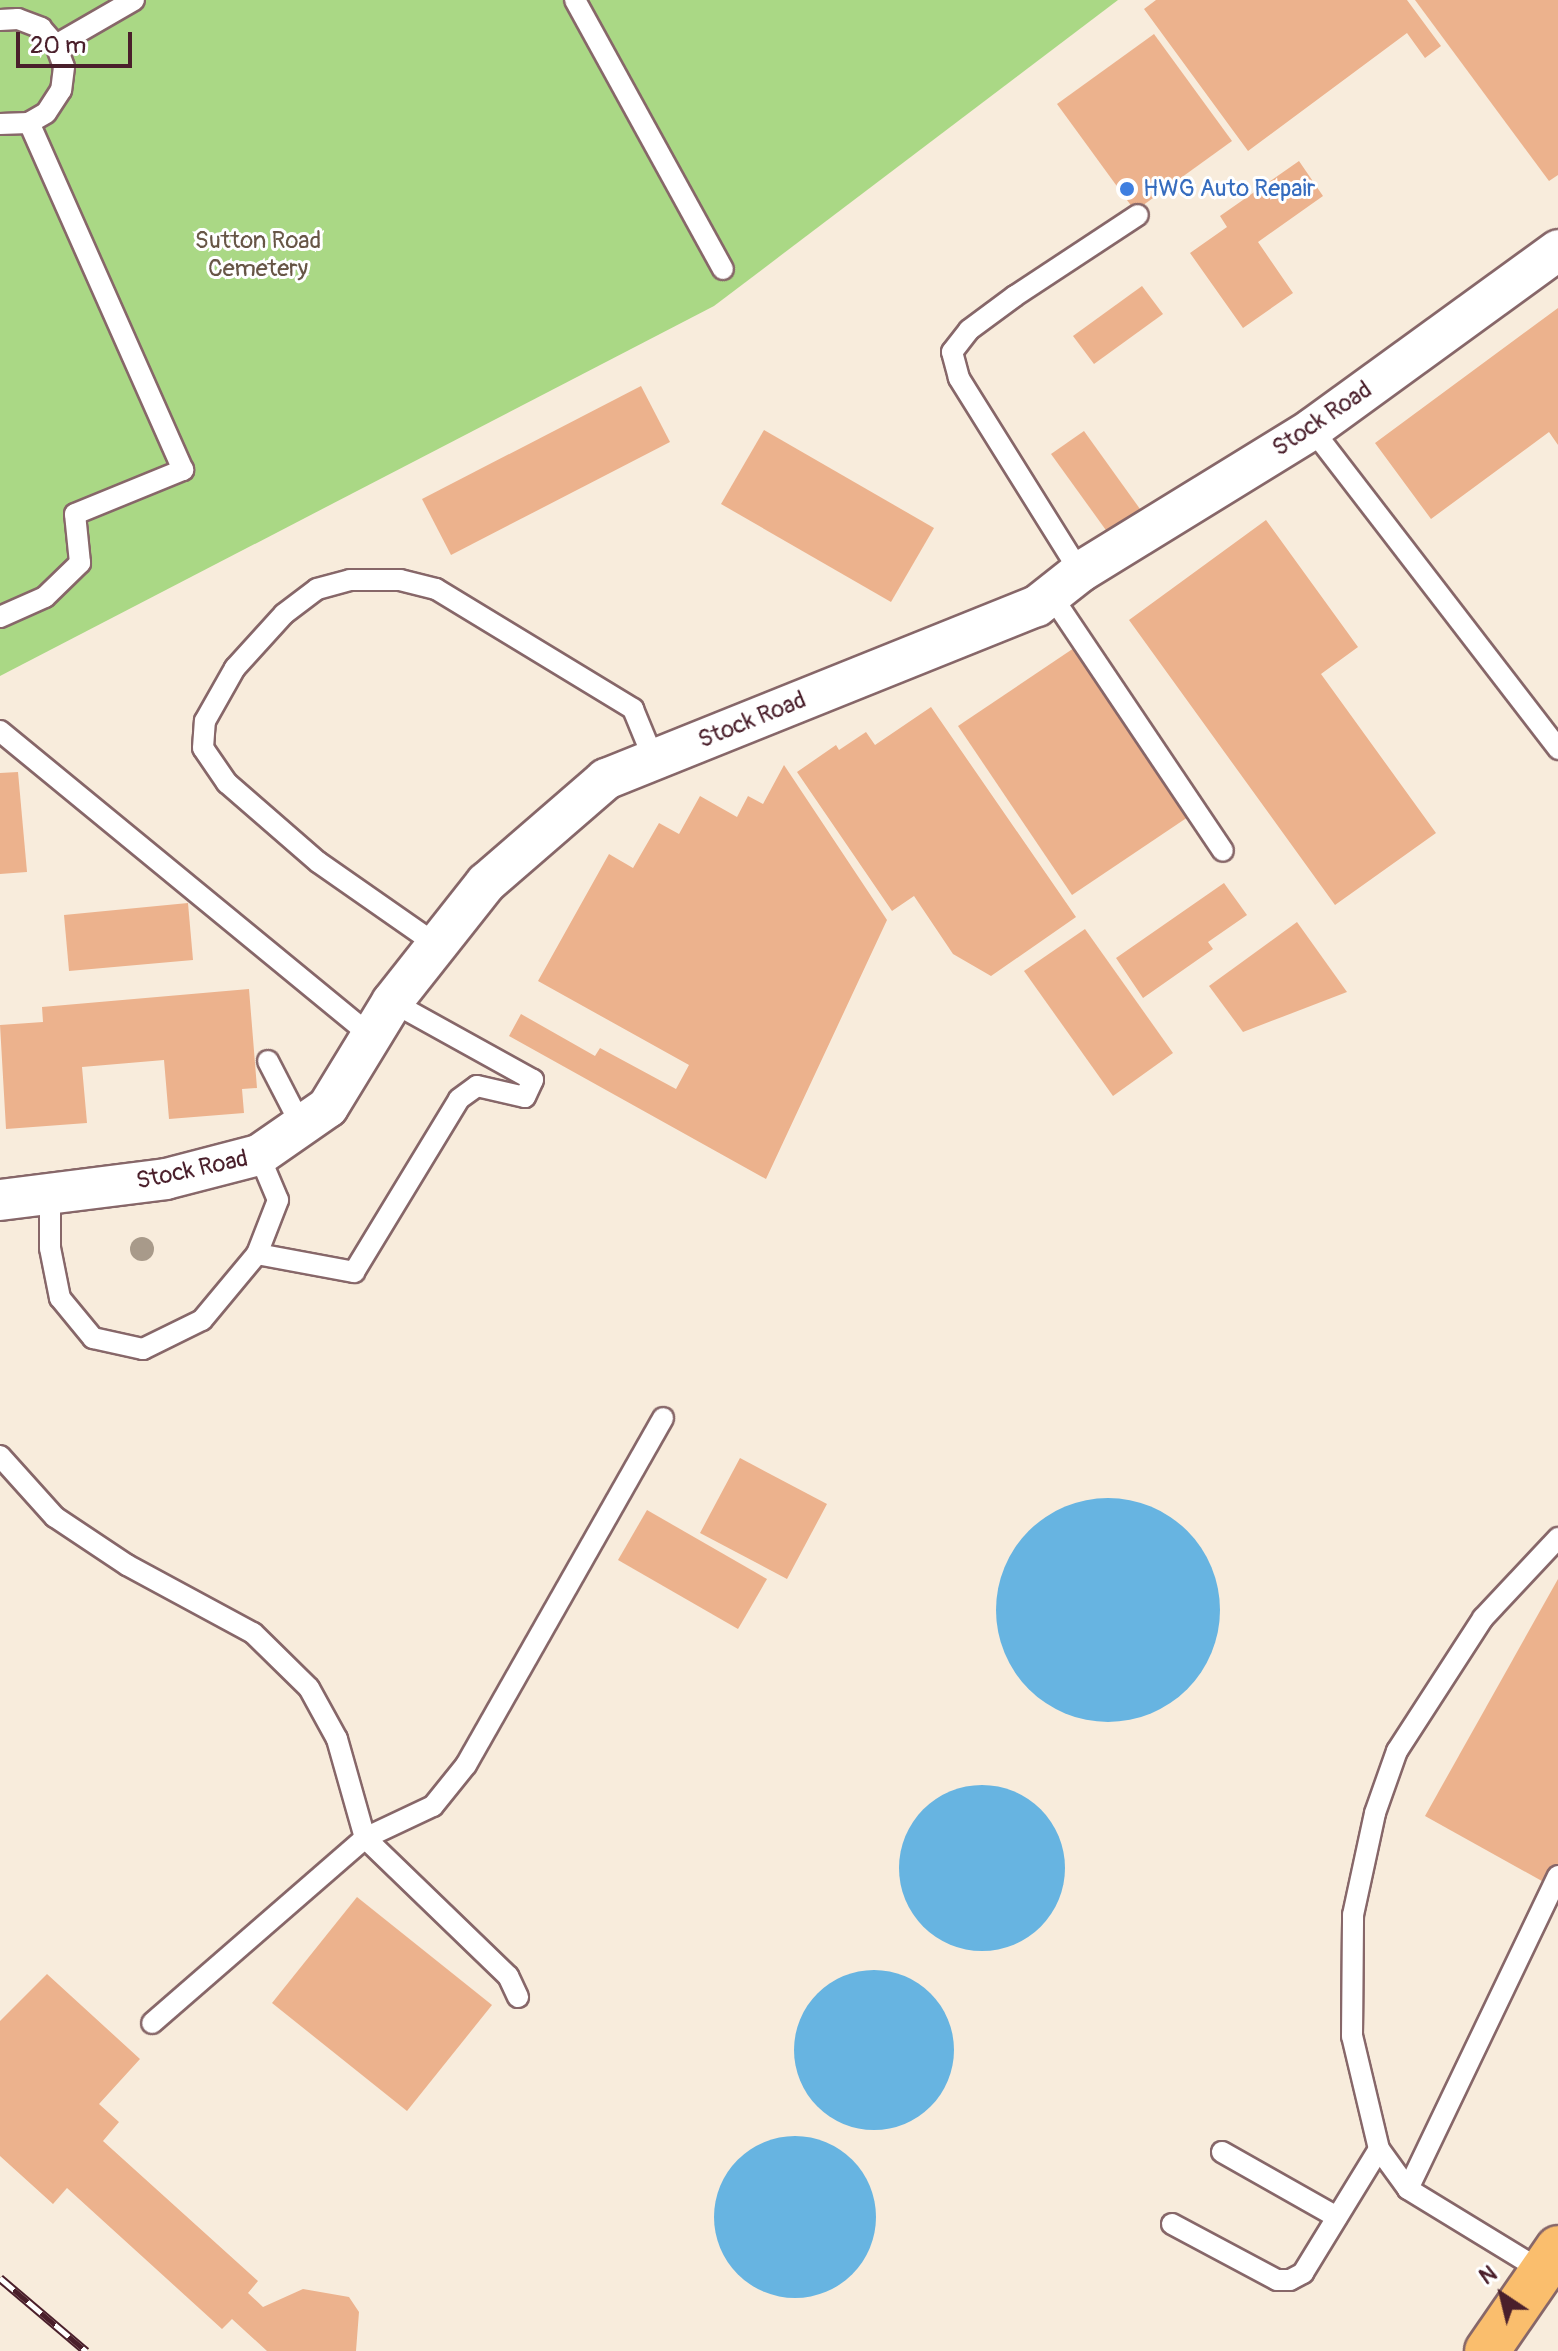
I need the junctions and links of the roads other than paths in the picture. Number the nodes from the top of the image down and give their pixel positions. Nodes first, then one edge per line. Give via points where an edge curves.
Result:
1 (134, 0) edge
2 (575, 0) edge
3 (0, 20) edge
4 (56, 45) junction
5 (29, 123) junction
6 (0, 124) edge
7 (1138, 215) dead end
8 (1558, 250) edge
9 (723, 269) dead end
10 (1312, 429) junction
11 (1066, 584) junction
12 (0, 617) edge
13 (0, 731) edge
14 (1558, 749) edge
15 (654, 760) junction
16 (1223, 851) dead end
17 (437, 945) junction
18 (392, 1002) junction
19 (371, 1036) junction
20 (268, 1061) dead end
21 (301, 1125) junction
22 (259, 1155) junction
23 (50, 1193) junction
24 (0, 1200) edge
25 (257, 1254) junction
26 (663, 1418) dead end
27 (0, 1456) edge
28 (1558, 1538) edge
29 (365, 1838) junction
30 (1558, 1876) edge
31 (518, 1997) dead end
32 (152, 2023) dead end
33 (1379, 2149) junction
34 (1222, 2152) dead end
35 (1408, 2189) junction
36 (1337, 2217) junction
37 (1172, 2224) dead end
38 (1552, 2266) edge
39 (1487, 2351) edge

1 - 4 lane
2 - 9 lane
3 - 4 lane via 18,19 41,28
4 - 5 lane via 64,67 61,90 46,113
5 - 6 lane
5 - 12 lane via 183,470 75,514 80,563 45,597
7 - 11 lane via 1003,304 969,330 952,352 959,378
8 - 10 street, Stock Road
10 - 11 street, Stock Road
10 - 14 lane
11 - 15 street, Stock Road via 1037,606
11 - 16 lane
13 - 19 lane
15 - 17 street, Stock Road via 606,779 486,883
15 - 17 lane via 633,709 436,589 400,580 350,580 317,589 284,614 235,668 205,721 203,748 227,783 318,862
17 - 18 street, Stock Road
18 - 19 street, Stock Road
18 - 25 lane via 533,1080 525,1097 477,1086 459,1099 354,1272
19 - 21 street, Stock Road via 328,1107
20 - 21 lane
21 - 22 street, Stock Road
22 - 23 street, Stock Road via 166,1179
22 - 25 lane via 278,1200
23 - 24 street, Stock Road
23 - 25 lane via 50,1248 60,1298 93,1338 143,1349 202,1320
26 - 29 lane via 466,1765 433,1806
27 - 29 lane via 55,1517 127,1565 253,1633 309,1688 337,1739
28 - 33 lane via 1483,1618 1397,1751 1375,1813 1353,1915 1352,2036
29 - 31 lane via 508,1976
29 - 32 lane
30 - 35 lane
33 - 35 lane
33 - 36 lane
34 - 36 lane
35 - 38 lane
36 - 37 lane via 1303,2273 1290,2280 1277,2280
38 - 39 main road

